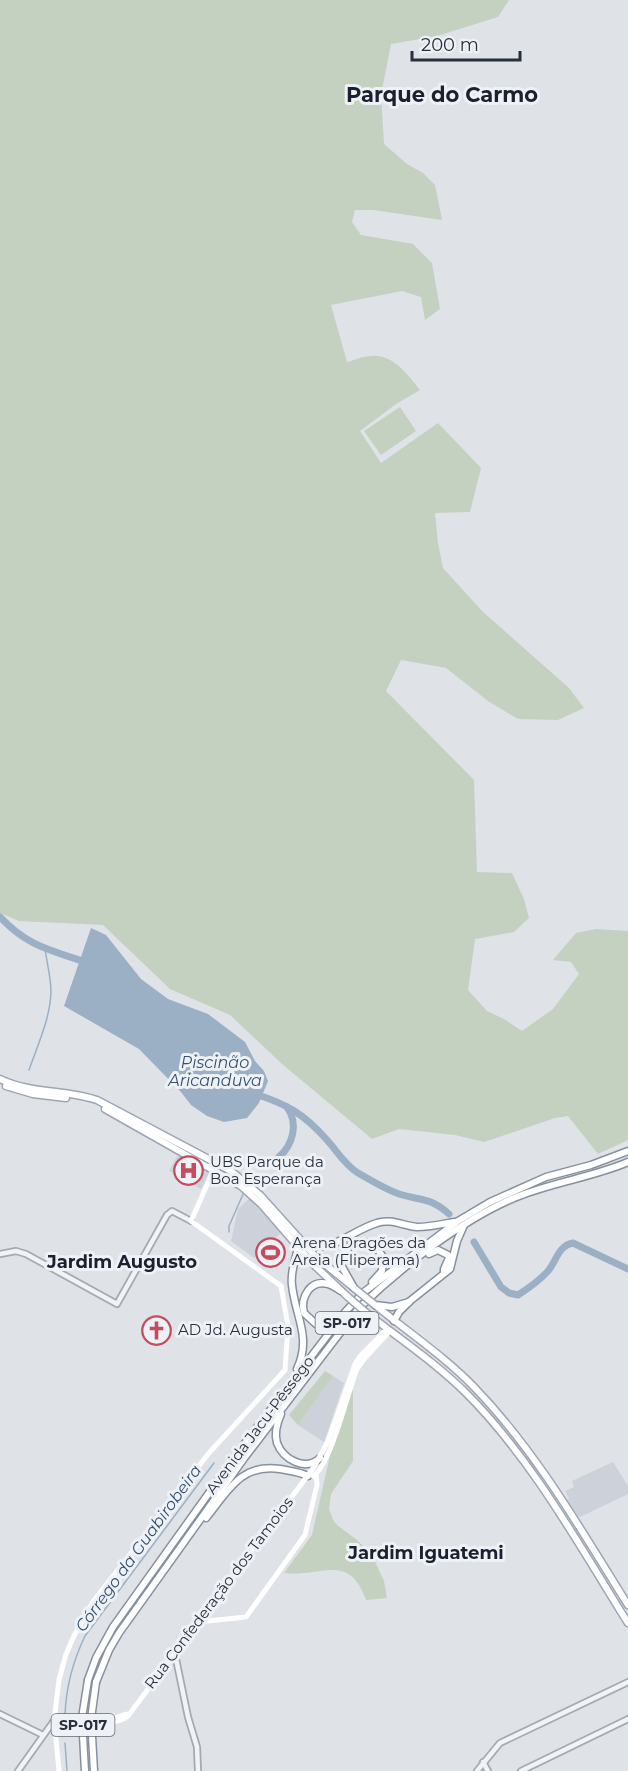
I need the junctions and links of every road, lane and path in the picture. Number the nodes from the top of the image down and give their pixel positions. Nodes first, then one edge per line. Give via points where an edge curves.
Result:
1 (0, 1079) edge
2 (0, 1083) edge
3 (628, 1151) edge
4 (628, 1162) edge
5 (214, 1169) junction
6 (237, 1176) junction
7 (191, 1221) junction
8 (458, 1221) junction
9 (464, 1225) junction
10 (299, 1244) junction
11 (0, 1254) edge
12 (420, 1257) junction
13 (444, 1274) junction
14 (370, 1287) junction
15 (354, 1288) junction
16 (341, 1291) junction
17 (410, 1302) junction
18 (375, 1305) junction
19 (346, 1311) junction
20 (394, 1321) junction
21 (388, 1330) junction
22 (442, 1372) junction
23 (458, 1372) junction
24 (292, 1380) junction
25 (287, 1401) junction
26 (320, 1458) junction
27 (296, 1463) junction
28 (312, 1474) junction
29 (194, 1528) junction
30 (628, 1605) edge
31 (197, 1623) junction
32 (628, 1623) edge
33 (174, 1652) junction
34 (628, 1682) edge
35 (0, 1714) edge
36 (628, 1719) edge
37 (57, 1724) junction
38 (43, 1735) junction
39 (483, 1762) junction
40 (18, 1771) edge
41 (58, 1771) edge
42 (85, 1771) edge
43 (94, 1771) edge
44 (198, 1771) edge
45 (477, 1771) edge
46 (488, 1771) edge
47 (521, 1771) edge

1 - 6 main road via 18,1087 97,1100
2 - 5 main road via 21,1092 98,1105
3 - 8 main road, Avenida Jacu-Pêssego / SP-017 via 528,1184
4 - 9 main road, Avenida Jacu-Pêssego / SP-017 via 518,1196
5 - 6 main road via 219,1167
5 - 7 main road
5 - 10 main road via 257,1200
6 - 10 main road via 270,1206
7 - 11 street via 172,1210 167,1215 117,1304 26,1254
7 - 37 main road via 281,1286 288,1326 285,1370 209,1453 93,1603 66,1654 57,1699
8 - 10 main road via 426,1227 382,1221 325,1247
8 - 14 main road, Avenida Jacu-Pêssego / SP-017
9 - 12 main road, Avenida Jacu-Pêssego / SP-017
9 - 13 main road via 453,1266
10 - 15 main road
10 - 16 main road
10 - 24 main road via 292,1286 305,1345
12 - 13 main road via 438,1250 445,1252 449,1258
12 - 25 main road, Avenida Jacu-Pêssego / SP-017 via 358,1308
13 - 17 main road
14 - 15 main road via 382,1271 383,1257 375,1246 358,1242 345,1251 341,1265
14 - 19 main road, Avenida Jacu-Pêssego / SP-017
15 - 18 main road, bridge
16 - 19 main road via 326,1283 312,1286 302,1306 307,1317 322,1326
16 - 21 main road, bridge
17 - 18 main road via 392,1307
17 - 20 main road
18 - 20 main road
19 - 24 main road, Avenida Jacu-Pêssego / SP-017
20 - 23 main road
21 - 22 main road
21 - 26 main road, Rua Confederação dos Tamoios via 355,1364
21 - 28 main road, Rua Confederação dos Tamoios via 357,1369 329,1453
22 - 23 main road
22 - 32 main road via 467,1394 526,1463
23 - 30 main road via 502,1419 548,1478
24 - 42 main road, Avenida Jacu-Pêssego / SP-017, bridge via 113,1627 96,1658 82,1718
25 - 27 main road via 278,1420 276,1437 282,1451
25 - 29 main road, Avenida Jacu-Pêssego / SP-017
26 - 27 main road via 310,1464
26 - 28 main road, Rua Confederação dos Tamoios
27 - 28 main road
28 - 29 main road via 273,1468 249,1471
28 - 31 main road, Rua Confederação dos Tamoios
28 - 31 main road via 317,1485 305,1535 246,1617
29 - 43 main road, Avenida Jacu-Pêssego / SP-017, bridge via 109,1650 96,1682 91,1719
31 - 33 main road, Rua Confederação dos Tamoios
33 - 37 main road, Rua Confederação dos Tamoios via 130,1712 112,1718
33 - 44 street via 197,1747
34 - 39 street via 500,1743
35 - 38 street
36 - 47 street
37 - 38 street
37 - 41 main road
38 - 40 street
39 - 45 street
39 - 46 street

